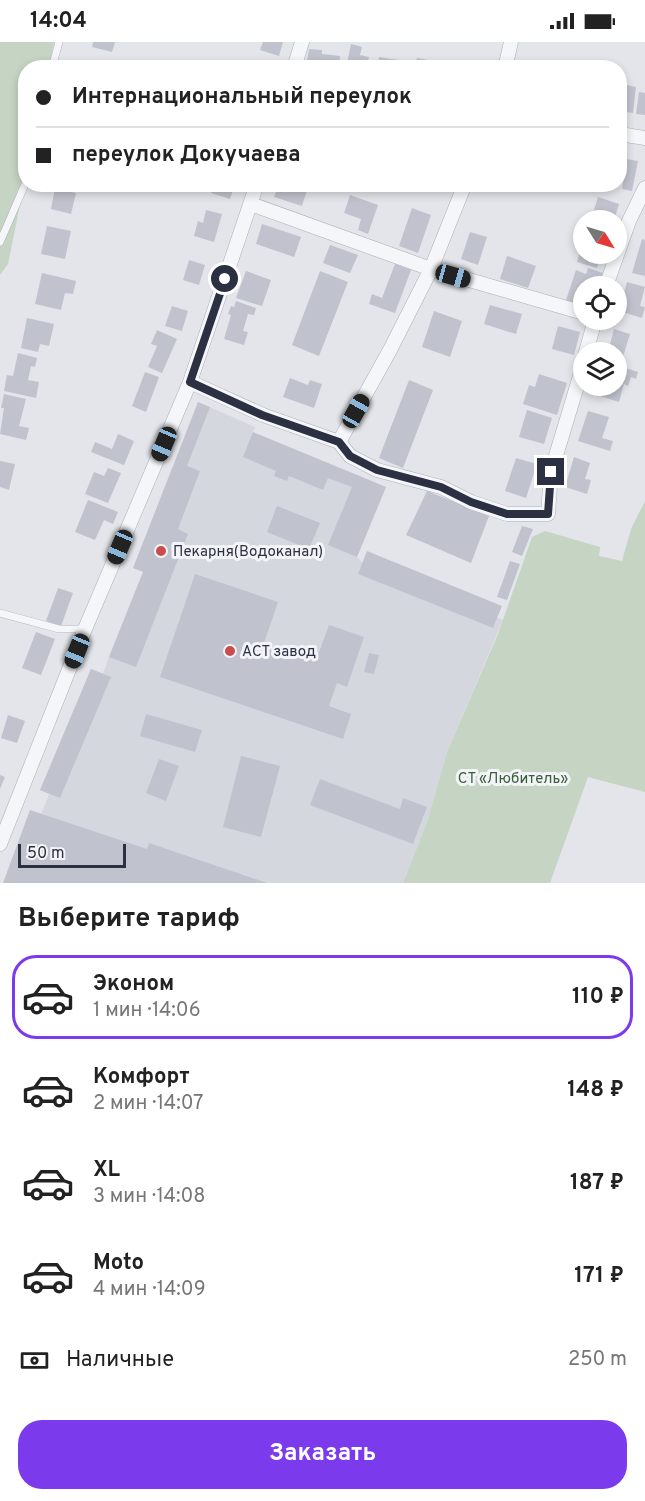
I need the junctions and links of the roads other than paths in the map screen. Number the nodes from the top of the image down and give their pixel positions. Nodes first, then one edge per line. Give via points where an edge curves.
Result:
1 (59, 42) edge
2 (302, 42) edge
3 (511, 42) edge
4 (54, 60) edge
5 (296, 60) edge
6 (507, 60) edge
7 (627, 135) edge
8 (645, 138) edge
9 (645, 188) edge
10 (22, 192) edge
11 (255, 192) edge
12 (462, 192) edge
13 (251, 204) junction
14 (0, 242) edge
15 (431, 269) junction
16 (610, 276) edge
17 (573, 310) edge
18 (190, 382) junction
19 (574, 396) edge
20 (339, 442) junction
21 (0, 613) edge
22 (85, 629) junction
23 (0, 844) edge

1 - 4 lane
2 - 5 street
3 - 6 street
7 - 8 street
9 - 16 street
10 - 14 lane
11 - 13 street
12 - 15 street
13 - 15 street
13 - 18 street
15 - 17 street
15 - 20 street
18 - 20 street via 262,415
18 - 22 street
19 - 20 street via 551,472 548,514 507,514 441,487 377,470 350,456
21 - 22 lane via 60,629
22 - 23 street

